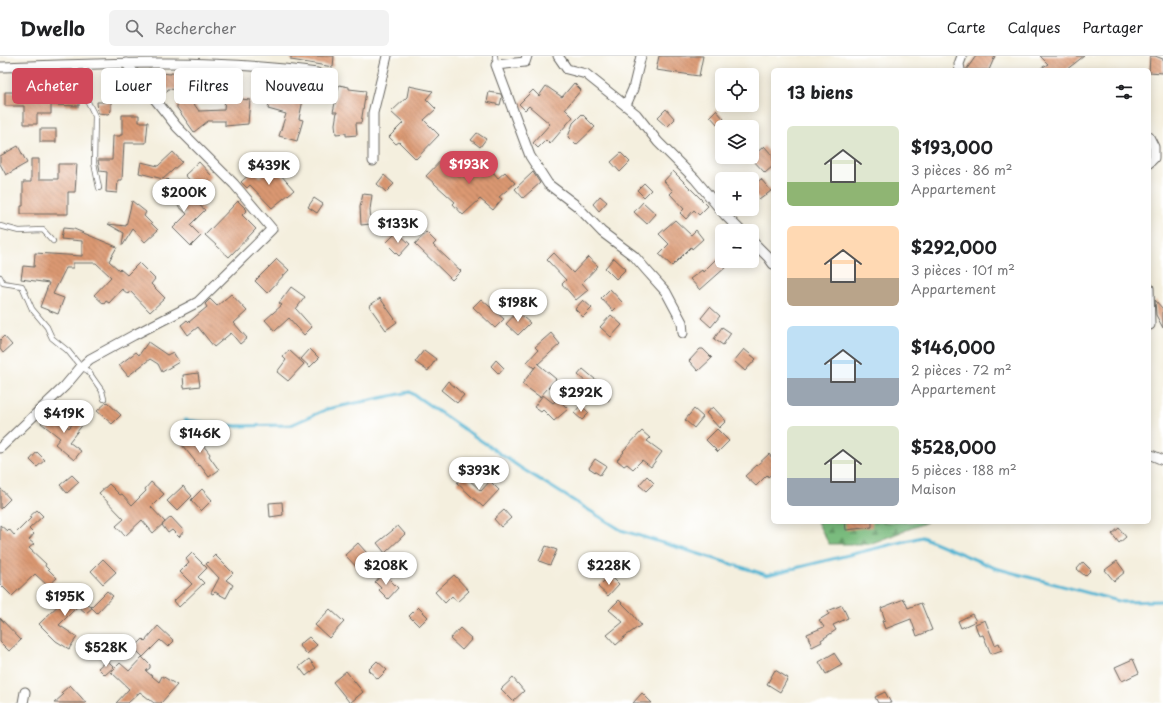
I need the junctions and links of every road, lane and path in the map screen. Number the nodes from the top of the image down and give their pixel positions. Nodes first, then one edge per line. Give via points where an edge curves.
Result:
1 (387, 56) edge
2 (527, 56) edge
3 (558, 56) edge
4 (641, 56) edge
5 (962, 56) edge
6 (188, 59) edge
7 (495, 60) edge
8 (126, 63) junction
9 (85, 64) junction
10 (0, 67) edge
11 (281, 68) edge
12 (960, 68) edge
13 (626, 105) junction
14 (1151, 141) edge
15 (373, 161) dead end
16 (1151, 161) edge
17 (98, 188) dead end
18 (734, 224) edge
19 (0, 226) edge
20 (53, 241) dead end
21 (759, 248) edge
22 (771, 261) edge
23 (0, 277) edge
24 (682, 333) dead end
25 (81, 367) junction
26 (104, 399) dead end
27 (0, 448) edge
28 (1151, 455) edge
29 (1163, 460) edge
30 (25, 692) dead end
31 (23, 703) edge

1 - 15 street via 372,113
2 - 7 street via 525,62
3 - 13 street via 567,69 586,74
4 - 13 street via 633,89
5 - 12 street
6 - 8 street
6 - 11 street
7 - 24 street via 530,156 548,184 577,206 602,232 643,266 666,292 682,322
8 - 9 street
8 - 25 street via 177,127 234,184 272,229 198,302 134,335
9 - 10 street
9 - 17 lane via 88,102 94,116 94,163
13 - 18 street
14 - 16 street via 1154,147 1154,158
19 - 20 lane via 19,231 43,230
21 - 22 street
23 - 25 lane via 3,282 22,286 32,309 52,338 68,351
25 - 26 lane via 88,371 102,391
25 - 27 street via 65,386
28 - 29 street
30 - 31 street

